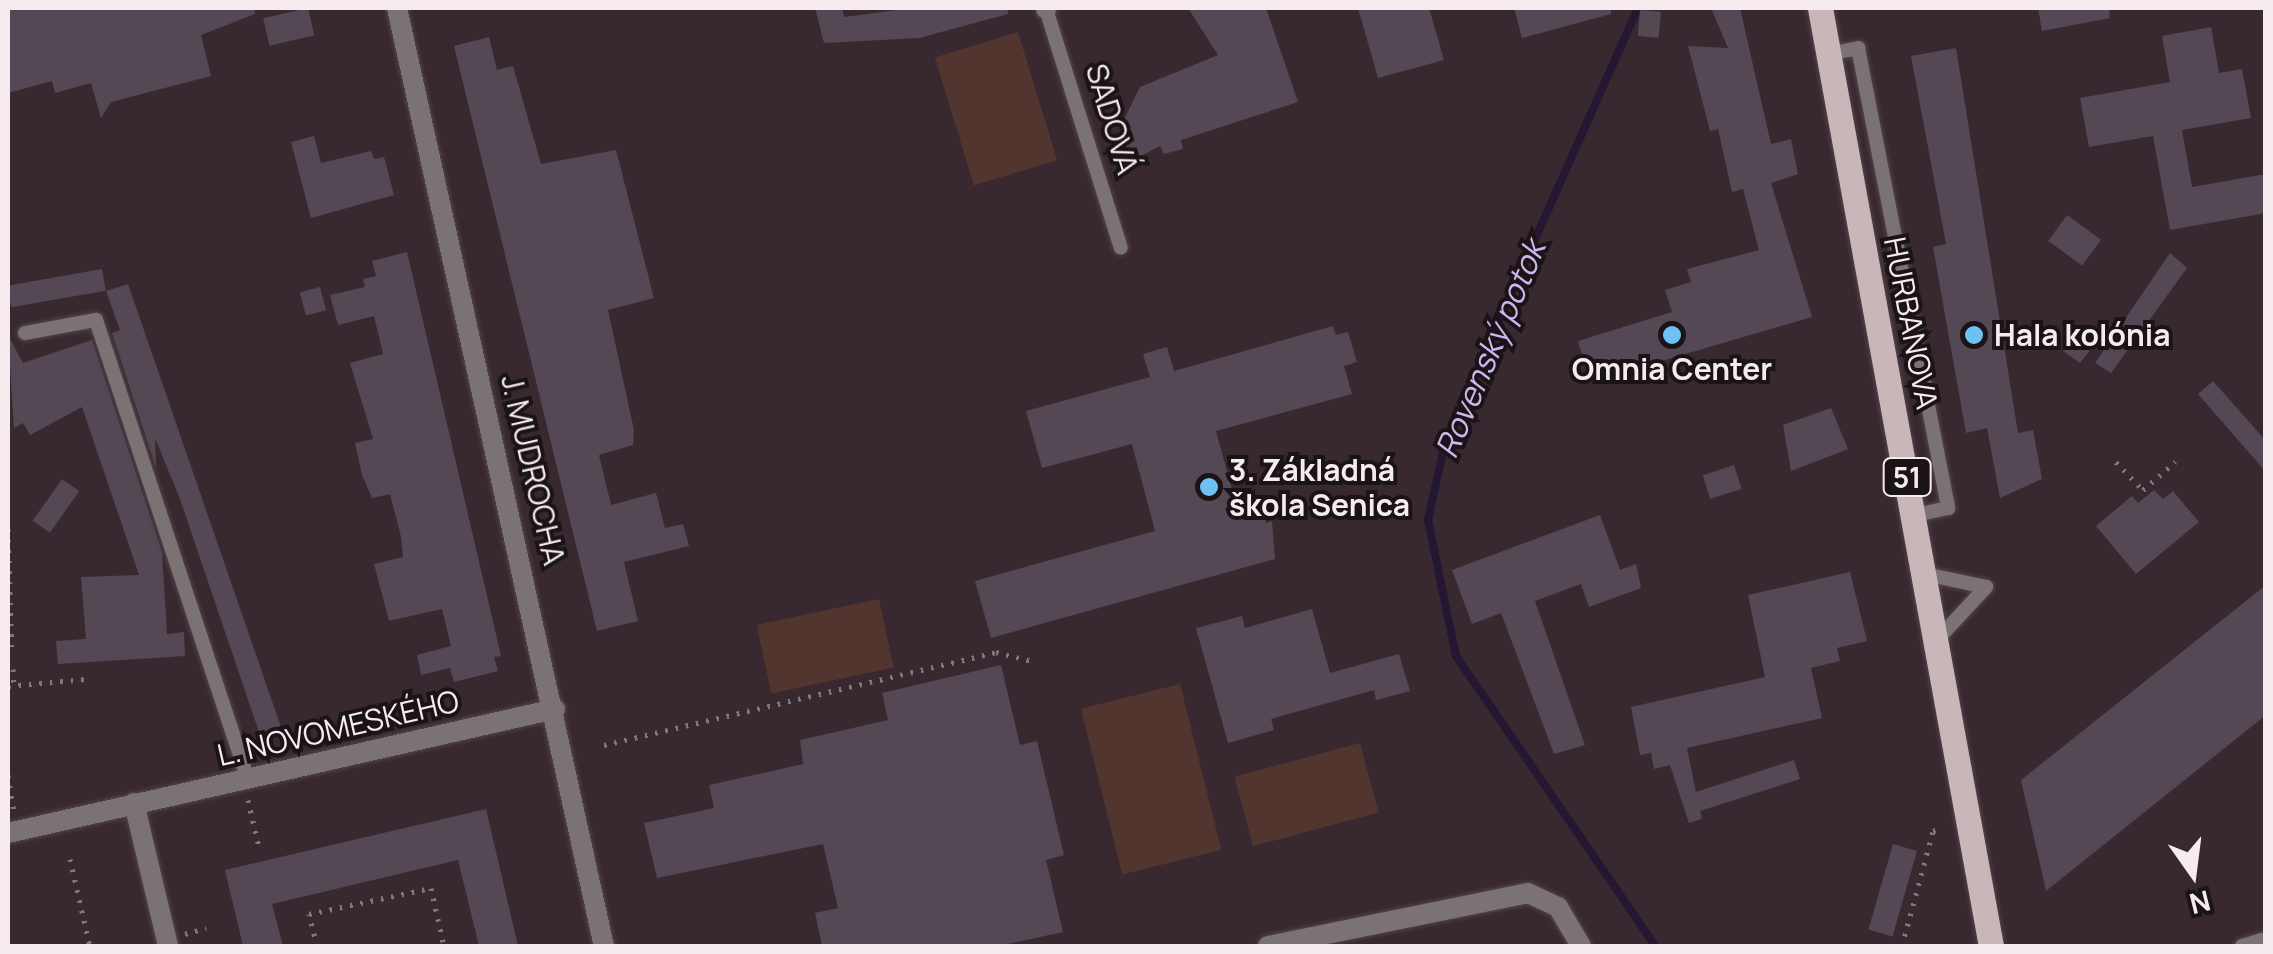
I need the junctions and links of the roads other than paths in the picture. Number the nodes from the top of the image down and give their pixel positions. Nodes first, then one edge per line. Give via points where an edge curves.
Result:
1 (396, 8) edge
2 (1046, 8) edge
3 (1820, 8) edge
4 (1828, 54) junction
5 (1120, 248) dead end
6 (25, 333) dead end
7 (1914, 514) junction
8 (1925, 574) junction
9 (1936, 642) junction
10 (556, 710) junction
11 (248, 780) junction
12 (134, 803) junction
13 (12, 832) edge
14 (168, 946) edge
15 (604, 946) edge
16 (1268, 946) edge
17 (1580, 946) edge
18 (1991, 946) edge
19 (2242, 946) edge
20 (2266, 946) edge

1 - 10 street, J. MUDROCHA
2 - 5 lane, SADOVÁ
3 - 4 main road, HURBANOVA / 51
4 - 7 main road, HURBANOVA / 51
4 - 7 lane via 1858,48 1948,508
6 - 11 lane via 96,320
7 - 8 main road, HURBANOVA / 51
8 - 9 main road, HURBANOVA / 51
8 - 9 lane via 1986,587
9 - 18 main road, HURBANOVA / 51
10 - 11 street, L. NOVOMESKÉHO
10 - 15 street, J. MUDROCHA
11 - 12 street, L. NOVOMESKÉHO
12 - 13 street, L. NOVOMESKÉHO
12 - 14 street
16 - 17 street via 1528,893 1558,906
19 - 20 lane via 2262,940

